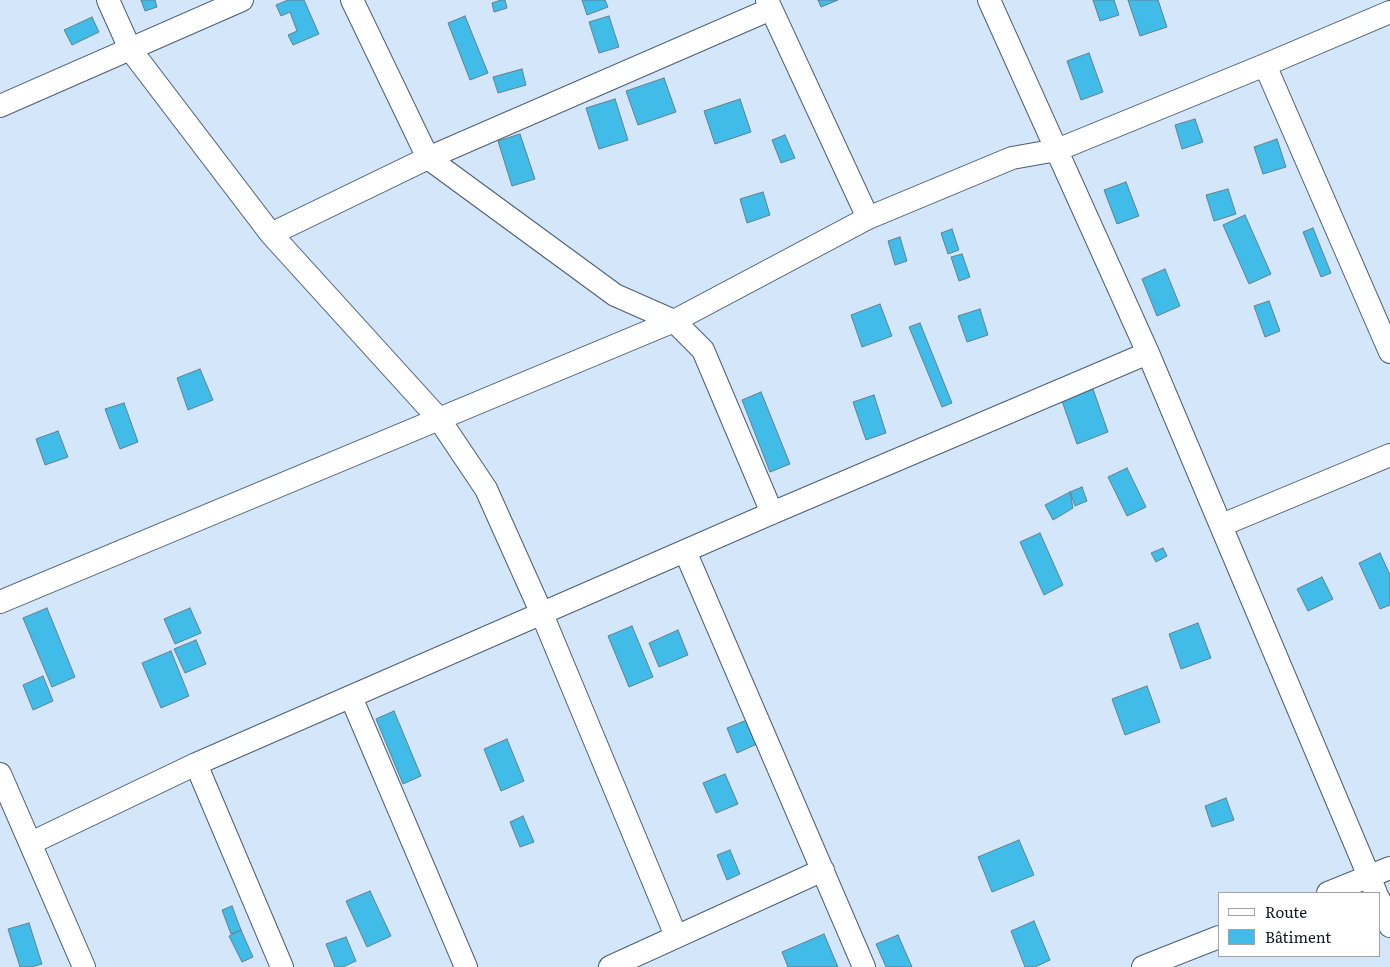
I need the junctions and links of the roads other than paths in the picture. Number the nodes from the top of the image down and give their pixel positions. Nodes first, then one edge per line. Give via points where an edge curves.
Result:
1 (108, 0) edge
2 (242, 0) edge
3 (352, 0) edge
4 (990, 0) edge
5 (769, 5) edge
6 (1390, 12) edge
7 (130, 49) junction
8 (1265, 65) junction
9 (0, 106) edge
10 (1057, 150) junction
11 (428, 158) junction
12 (868, 218) junction
13 (271, 234) junction
14 (674, 321) junction
15 (1390, 352) edge
16 (1148, 353) junction
17 (439, 419) junction
18 (1390, 455) edge
19 (772, 513) junction
20 (1222, 525) junction
21 (685, 551) junction
22 (0, 602) edge
23 (542, 614) junction
24 (350, 697) junction
25 (196, 764) junction
26 (0, 774) edge
27 (31, 843) junction
28 (1390, 868) edge
29 (823, 870) junction
30 (1373, 885) edge
31 (1334, 892) edge
32 (1380, 901) edge
33 (1390, 926) edge
34 (676, 936) junction
35 (1218, 937) edge
36 (84, 967) edge
37 (282, 967) edge
38 (466, 967) edge
39 (610, 967) edge
40 (864, 967) edge
41 (1143, 967) edge

1 - 7 street
2 - 7 street
3 - 11 street
4 - 10 street
5 - 11 street
5 - 12 street
6 - 8 street
7 - 9 street
7 - 13 street
8 - 10 street
8 - 15 street
10 - 12 street via 1012,158
10 - 16 street
11 - 13 street
11 - 14 street via 615,295
12 - 14 street
13 - 17 street
14 - 17 street
14 - 19 street via 702,350
16 - 19 street
16 - 20 street
17 - 22 street
17 - 23 street via 486,489
18 - 20 street
19 - 21 street
20 - 30 street
21 - 23 street
21 - 29 street
23 - 24 street
23 - 34 street
24 - 25 street
24 - 38 street
25 - 27 street
25 - 37 street
26 - 27 street
27 - 36 street
28 - 30 street
29 - 34 street
29 - 40 street
30 - 31 street
32 - 33 street
34 - 39 street
35 - 41 street

